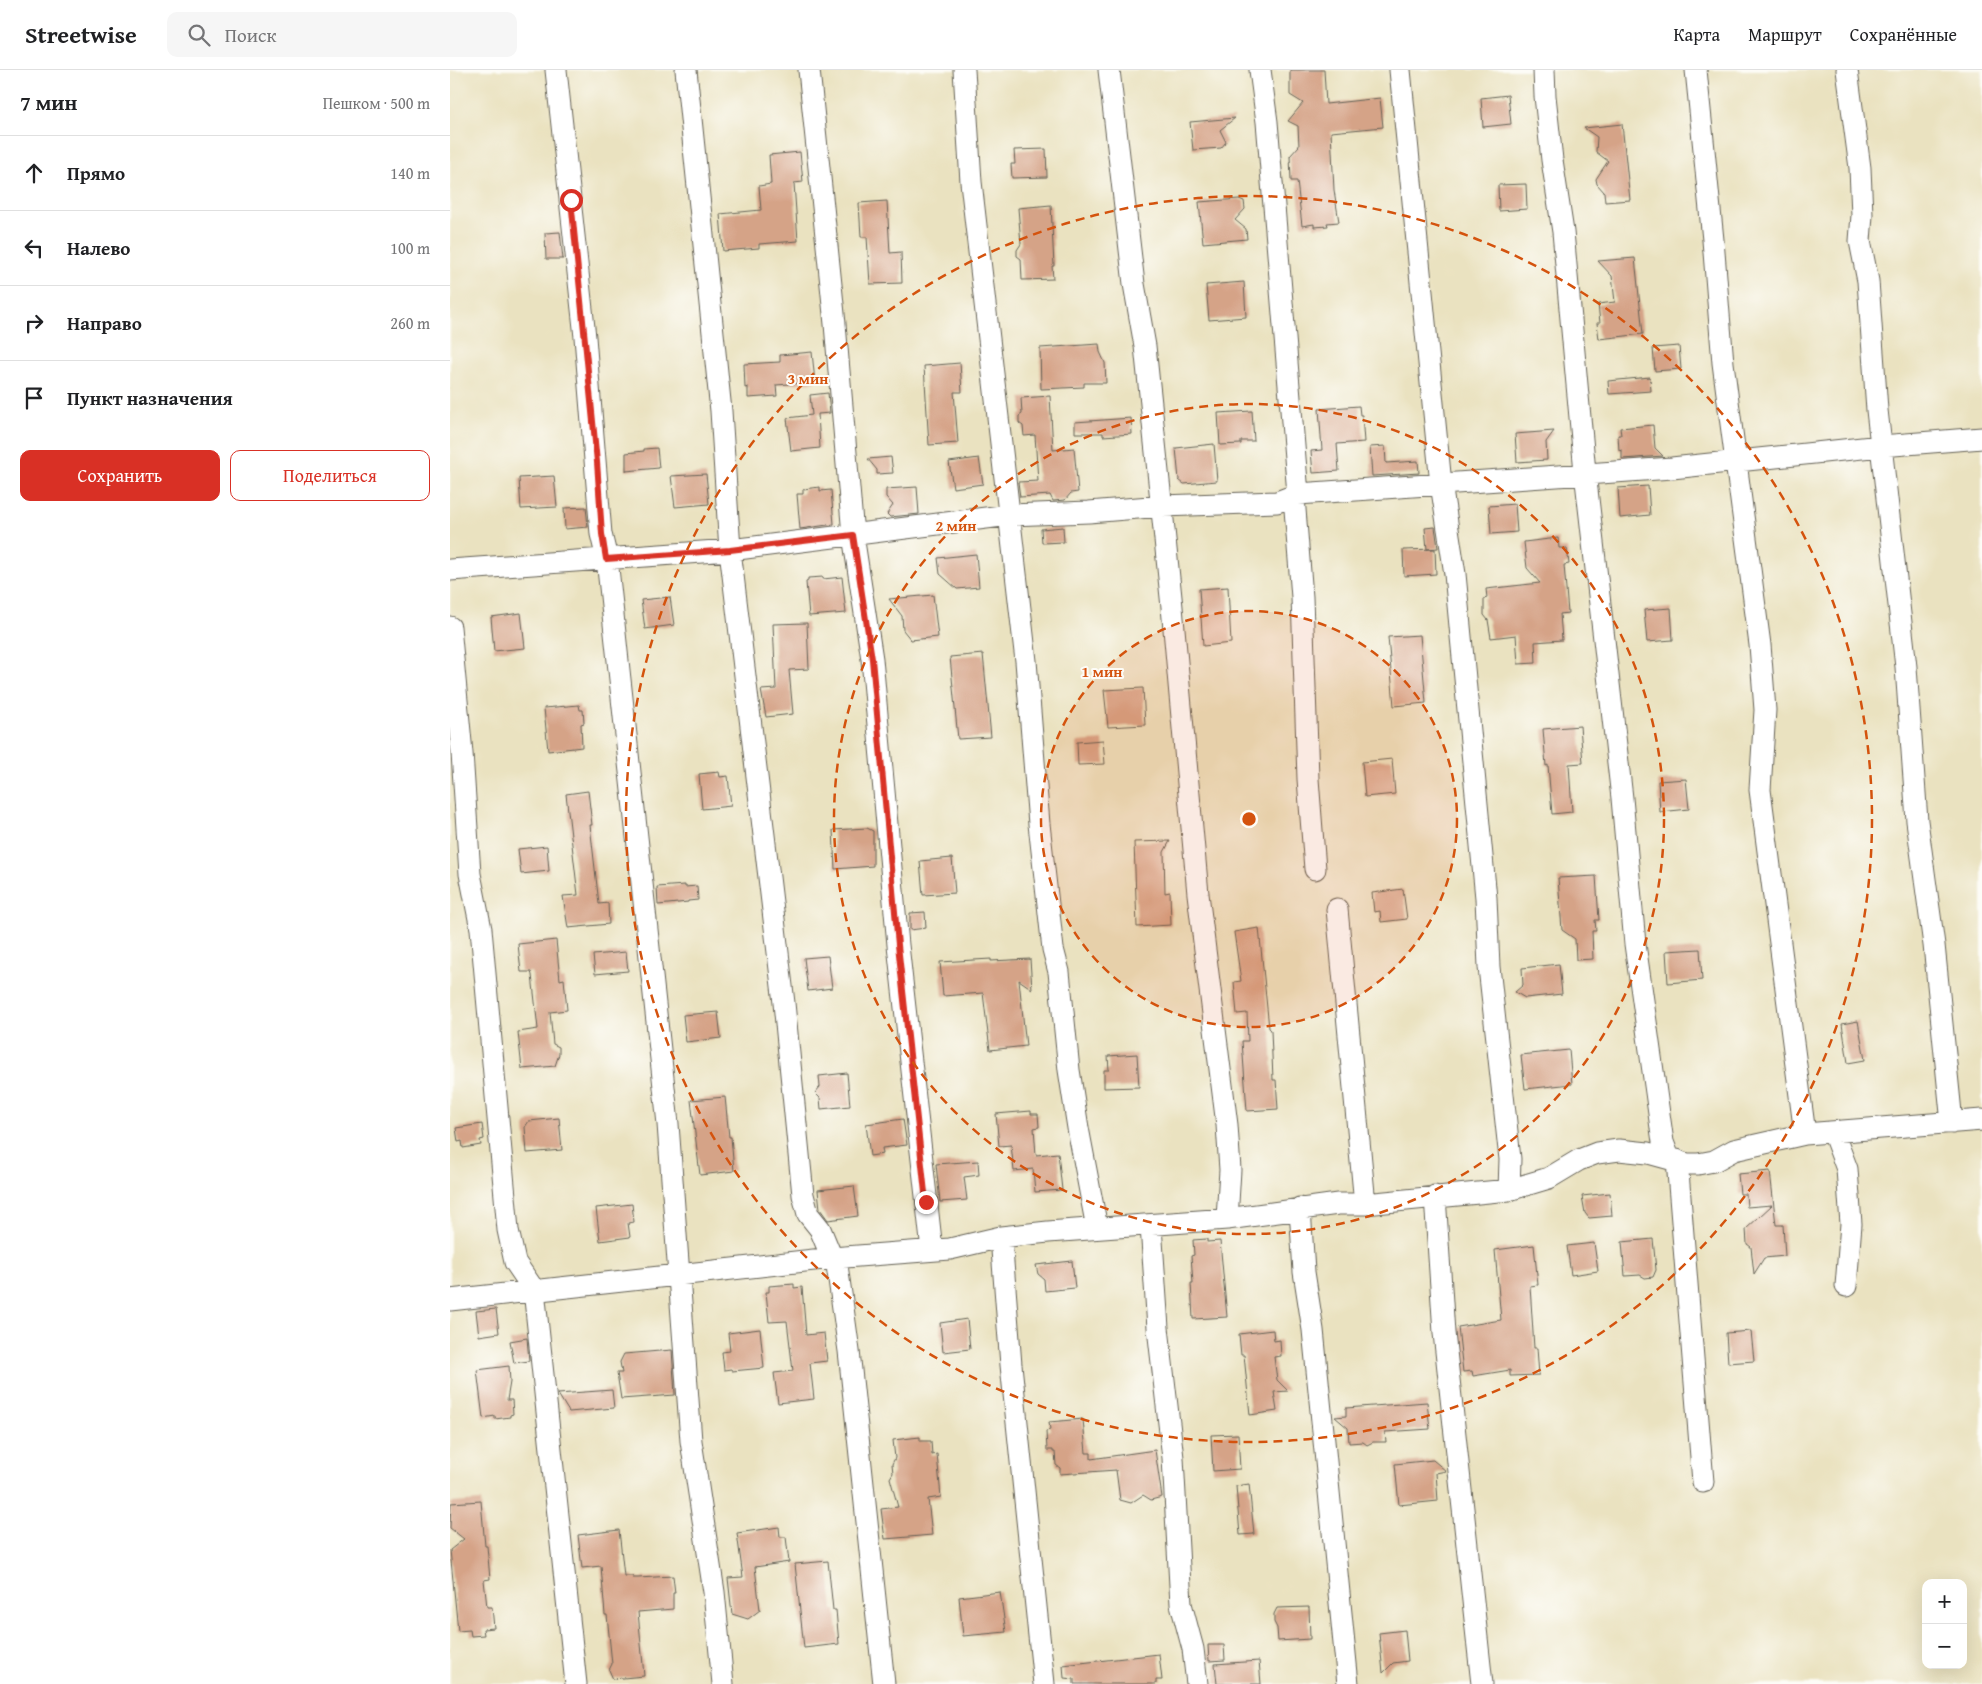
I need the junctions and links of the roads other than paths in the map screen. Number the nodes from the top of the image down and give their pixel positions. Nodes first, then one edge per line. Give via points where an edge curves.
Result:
1 (556, 70) edge
2 (686, 70) edge
3 (809, 70) edge
4 (964, 70) edge
5 (1109, 70) edge
6 (1260, 70) edge
7 (1400, 70) edge
8 (1544, 70) edge
9 (1696, 70) edge
10 (1847, 70) edge
11 (1982, 438) edge
12 (1881, 446) junction
13 (1736, 460) junction
14 (1585, 472) junction
15 (1441, 484) junction
16 (1296, 495) junction
17 (1162, 506) junction
18 (1010, 515) junction
19 (853, 535) junction
20 (730, 550) junction
21 (606, 559) junction
22 (450, 570) edge
23 (450, 627) edge
24 (1315, 869) dead end
25 (1337, 908) dead end
26 (1982, 1120) edge
27 (1952, 1123) junction
28 (1832, 1132) junction
29 (1805, 1134) junction
30 (1673, 1159) junction
31 (1509, 1190) junction
32 (1435, 1196) junction
33 (1365, 1204) junction
34 (1300, 1208) junction
35 (1227, 1219) junction
36 (1151, 1226) junction
37 (1098, 1228) junction
38 (1001, 1237) junction
39 (932, 1250) junction
40 (834, 1258) junction
41 (678, 1274) junction
42 (1846, 1286) dead end
43 (534, 1290) junction
44 (450, 1300) edge
45 (1703, 1482) dead end
46 (576, 1684) edge
47 (723, 1684) edge
48 (884, 1684) edge
49 (1044, 1684) edge
50 (1197, 1684) edge
51 (1348, 1684) edge
52 (1482, 1684) edge

1 - 21 street
2 - 20 street via 721,411
3 - 19 street
4 - 18 street via 971,182
5 - 17 street
6 - 16 street
7 - 15 street
8 - 14 street via 1568,275
9 - 13 street via 1723,363
10 - 12 street via 1860,168 1860,241 1868,281
11 - 12 street
12 - 13 street
12 - 27 street via 1909,693 1917,821 1934,945
13 - 14 street via 1672,468
13 - 29 street via 1760,645 1765,710 1760,790
14 - 15 street
14 - 30 street via 1635,944 1663,1142
15 - 16 street
15 - 31 street via 1455,574 1486,898 1489,967 1510,1159
16 - 17 street via 1278,502
16 - 24 street
17 - 18 street
17 - 35 street via 1198,894 1227,1125 1230,1170
18 - 19 street
18 - 37 street via 1053,949 1059,972 1078,1128
19 - 20 street
19 - 39 street via 872,659 898,945
20 - 21 street
20 - 40 street via 785,1012 803,1195 808,1214 820,1229
21 - 22 street
21 - 41 street via 668,1124
23 - 43 street via 470,874 480,925 508,1230 516,1262
25 - 33 street
26 - 27 street
27 - 28 street
28 - 29 street
28 - 42 street via 1848,1168 1851,1224
29 - 30 street via 1734,1150 1714,1161 1698,1164
30 - 31 street via 1619,1150 1597,1153 1549,1178
30 - 45 street
31 - 32 street
32 - 33 street
32 - 52 street via 1444,1332
33 - 34 street
34 - 35 street
34 - 51 street
35 - 36 street
36 - 37 street
36 - 50 street via 1172,1458 1181,1604 1193,1649
37 - 38 street
38 - 39 street
38 - 49 street
39 - 40 street
40 - 41 street
40 - 48 street via 849,1351
41 - 43 street
41 - 47 street via 692,1441 714,1592
43 - 44 street
43 - 46 street

